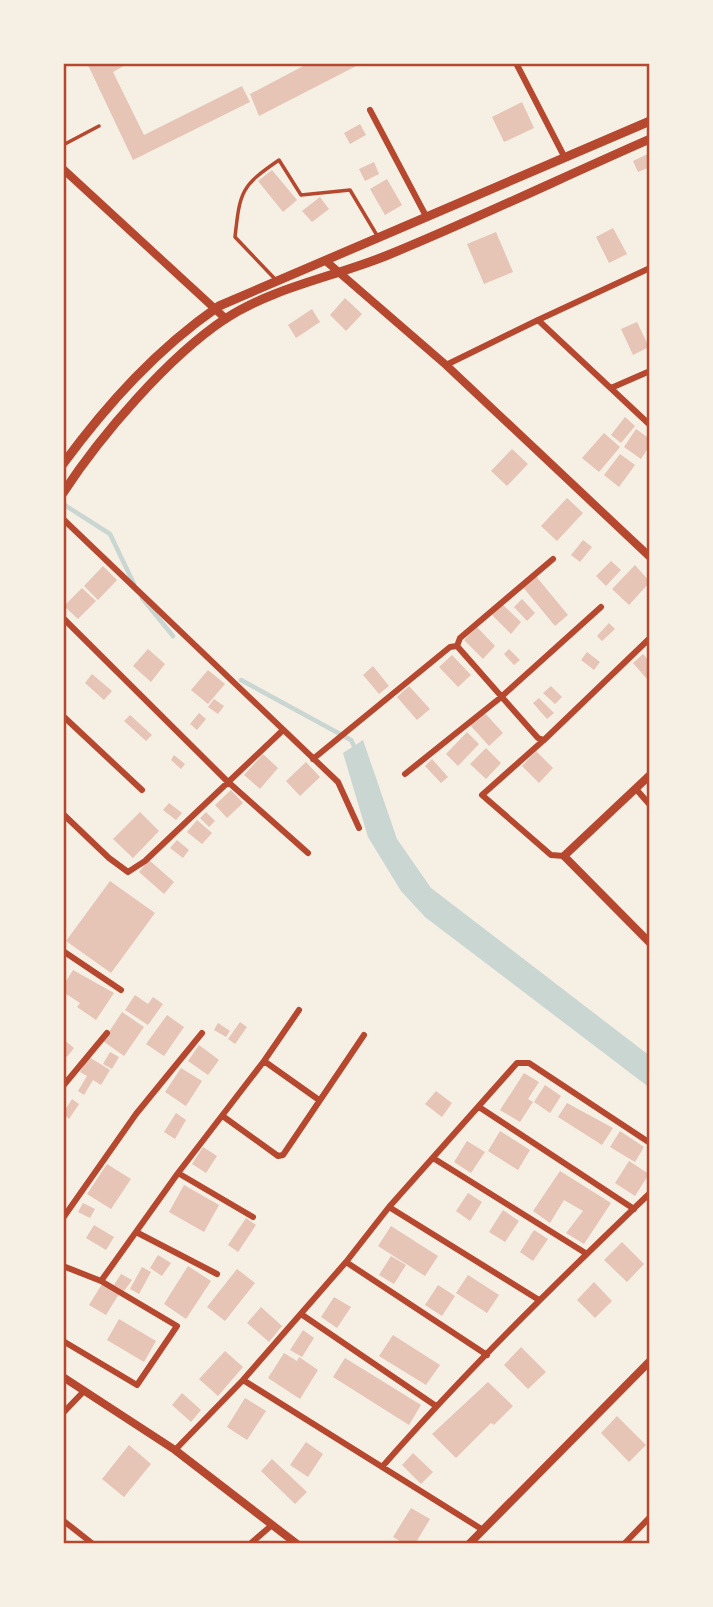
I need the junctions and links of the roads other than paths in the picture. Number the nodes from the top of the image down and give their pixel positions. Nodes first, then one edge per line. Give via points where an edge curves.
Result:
1 (517, 63) edge
2 (370, 110) dead end
3 (650, 121) edge
4 (99, 126) dead end
5 (650, 139) edge
6 (63, 145) edge
7 (565, 158) junction
8 (63, 169) edge
9 (427, 218) junction
10 (379, 239) junction
11 (327, 261) junction
12 (650, 268) edge
13 (338, 273) junction
14 (276, 280) junction
15 (215, 309) junction
16 (226, 319) junction
17 (538, 320) junction
18 (446, 365) junction
19 (650, 371) edge
20 (611, 388) junction
21 (650, 425) edge
22 (63, 464) edge
23 (63, 493) edge
24 (63, 519) edge
25 (650, 557) edge
26 (552, 559) dead end
27 (601, 607) dead end
28 (63, 618) edge
29 (650, 638) edge
30 (457, 646) junction
31 (500, 698) junction
32 (63, 716) edge
33 (282, 731) junction
34 (545, 739) junction
35 (313, 759) junction
36 (405, 774) dead end
37 (650, 775) edge
38 (227, 781) junction
39 (636, 789) junction
40 (142, 790) dead end
41 (650, 805) edge
42 (63, 814) edge
43 (359, 828) dead end
44 (309, 853) dead end
45 (564, 856) junction
46 (650, 943) edge
47 (63, 951) edge
48 (121, 990) dead end
49 (299, 1010) dead end
50 (107, 1033) dead end
51 (202, 1033) dead end
52 (364, 1035) dead end
53 (264, 1061) junction
54 (63, 1086) edge
55 (319, 1100) junction
56 (479, 1107) junction
57 (224, 1117) junction
58 (650, 1143) edge
59 (433, 1158) junction
60 (178, 1173) junction
61 (650, 1193) edge
62 (389, 1208) junction
63 (634, 1209) junction
64 (253, 1216) dead end
65 (63, 1217) edge
66 (136, 1232) junction
67 (587, 1254) junction
68 (346, 1262) junction
69 (63, 1266) edge
70 (217, 1274) dead end
71 (101, 1281) junction
72 (539, 1300) junction
73 (301, 1314) junction
74 (63, 1341) edge
75 (487, 1355) junction
76 (650, 1361) edge
77 (63, 1377) edge
78 (243, 1380) junction
79 (84, 1391) junction
80 (436, 1406) junction
81 (63, 1413) edge
82 (175, 1450) junction
83 (382, 1467) junction
84 (650, 1517) edge
85 (64, 1522) edge
86 (272, 1525) junction
87 (483, 1530) junction
88 (93, 1544) edge
89 (250, 1544) edge
90 (298, 1544) edge
91 (469, 1544) edge
92 (624, 1544) edge

1 - 7 street
2 - 9 street
3 - 7 main road
4 - 6 lane
5 - 13 main road via 387,256
7 - 9 main road
8 - 15 street
9 - 10 main road
10 - 11 main road
10 - 14 lane via 350,190 301,195 279,160 248,181 235,237
11 - 13 street
11 - 14 main road
12 - 17 street
13 - 16 main road via 262,298
13 - 18 street
14 - 15 main road
15 - 16 street
15 - 22 main road via 152,359 96,419
16 - 23 main road via 196,340 146,391
17 - 18 street
17 - 20 street
18 - 25 street
19 - 20 street
20 - 21 street
24 - 33 street
26 - 30 street via 460,638
27 - 31 street
28 - 38 street
29 - 34 street
30 - 31 street
30 - 35 street via 450,647
31 - 34 street via 538,738
31 - 36 street
32 - 40 street
33 - 35 street
33 - 38 street
34 - 45 street via 482,795 551,855
35 - 43 street via 338,782
37 - 39 street
38 - 42 street via 128,872
38 - 44 street
39 - 41 street
39 - 45 street
45 - 46 street
47 - 48 street
49 - 53 street
50 - 54 street
51 - 65 street via 136,1114
52 - 55 street
53 - 55 street
53 - 57 street
55 - 57 street via 284,1155 278,1156
56 - 58 street via 512,1067 529,1063
56 - 59 street
56 - 63 street
57 - 60 street
59 - 62 street
59 - 67 street
60 - 64 street
60 - 66 street
61 - 63 street
62 - 68 street
62 - 72 street
63 - 67 street
66 - 70 street
66 - 71 street
67 - 72 street
68 - 73 street
68 - 75 street
69 - 71 street
71 - 74 street via 177,1326 137,1385
72 - 75 street
73 - 78 street
73 - 80 street
75 - 80 street
76 - 87 street
77 - 79 street
78 - 82 street
78 - 83 street
79 - 81 street
79 - 82 street
80 - 83 street
82 - 86 street
83 - 87 street
84 - 92 street
85 - 88 street
86 - 89 street
86 - 90 street
87 - 91 street

